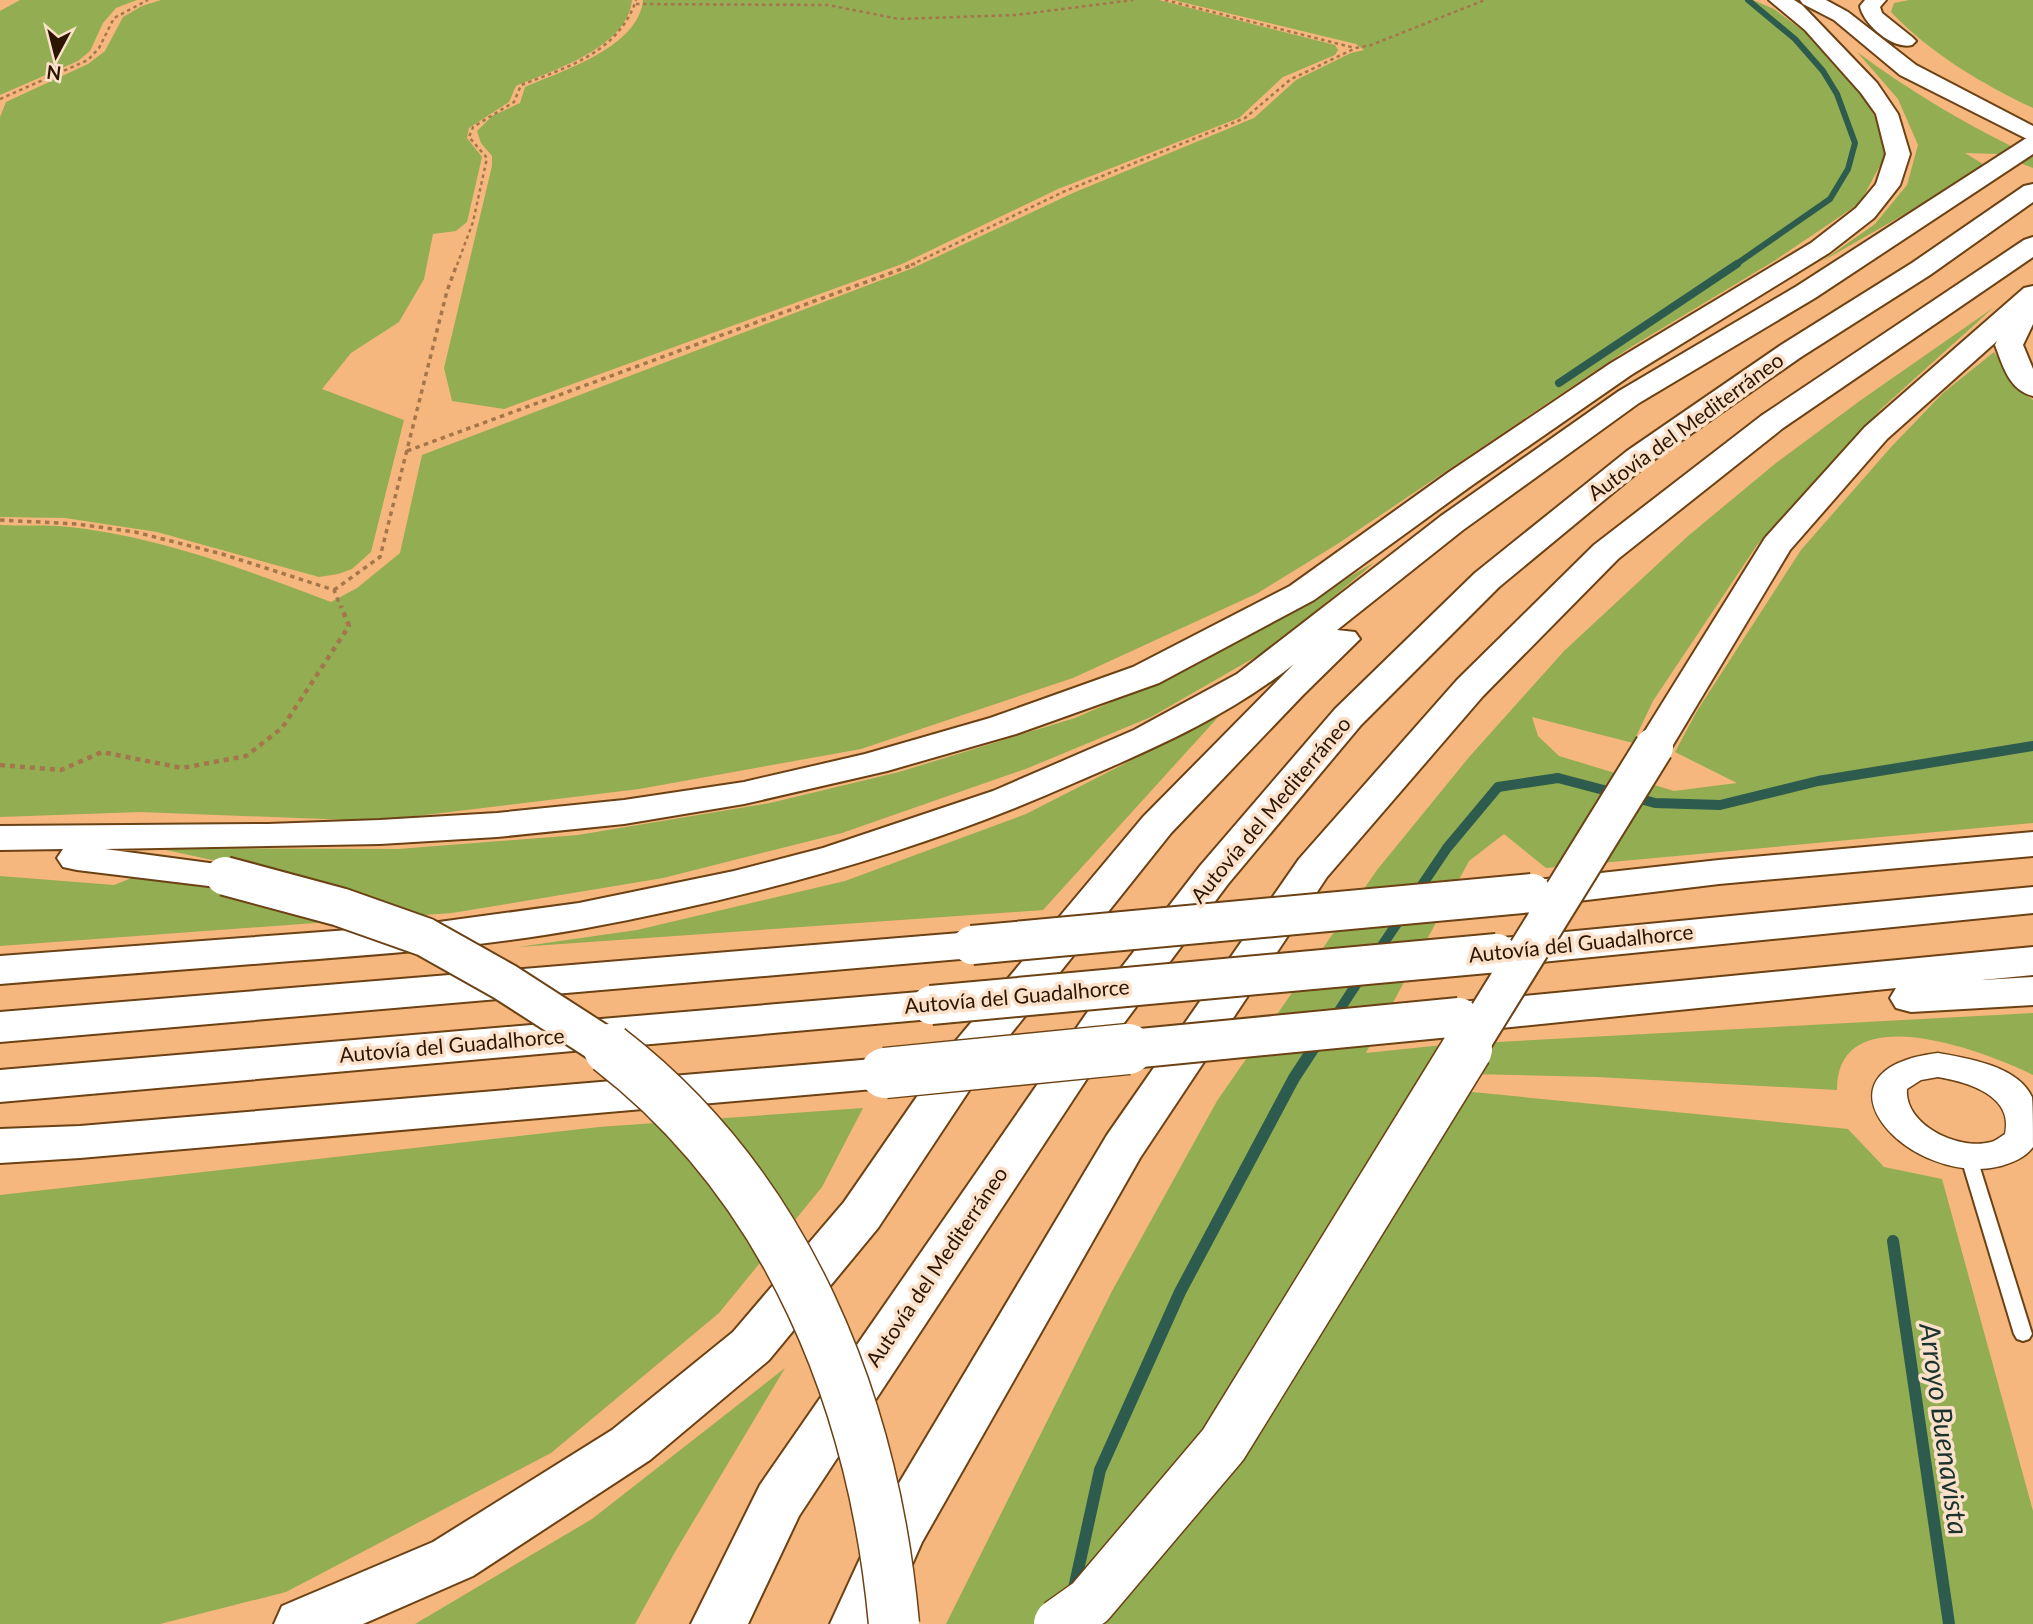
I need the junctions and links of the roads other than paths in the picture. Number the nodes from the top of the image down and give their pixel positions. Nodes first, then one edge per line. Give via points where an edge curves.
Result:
1 (1779, 0) edge
2 (1810, 0) edge
3 (1876, 0) edge
4 (2033, 117) edge
5 (2033, 135) edge
6 (2033, 144) edge
7 (2029, 194) edge
8 (2033, 245) edge
9 (2033, 295) edge
10 (2033, 309) edge
11 (2033, 387) edge
12 (1520, 477) junction
13 (0, 838) edge
14 (2033, 844) edge
15 (0, 855) edge
16 (2033, 900) edge
17 (2033, 961) edge
18 (0, 970) edge
19 (2033, 990) edge
20 (1671, 996) junction
21 (0, 1027) edge
22 (0, 1086) edge
23 (2029, 1118) edge
24 (80, 1142) junction
25 (0, 1146) edge
26 (1968, 1156) junction
27 (0, 1158) edge
28 (2023, 1334) dead end
29 (302, 1624) edge
30 (719, 1624) edge
31 (858, 1624) edge
32 (894, 1624) edge
33 (1059, 1624) edge

1 - 13 main road via 1812,26 1870,88 1887,114 1898,154 1888,186 1866,213 1819,248 1621,369 1302,593 1146,675 1003,726 874,762 744,793 624,812 380,832
2 - 5 main road via 1841,16 1908,70
3 - 4 main road via 1870,6 1872,16 1934,63
6 - 12 main road via 1806,292 1629,397
7 - 30 main road, Autovía del Mediterráneo via 1638,457 1487,580 1348,717 1214,875 1107,1017 779,1501
8 - 31 main road via 1772,422 1606,552 1470,688 1312,868 1123,1147 899,1532
9 - 33 main road, bridge via 1876,433 1776,545 1223,1445 1090,1602
10 - 11 main road via 2017,325 2009,345 2022,377
12 - 18 main road via 1452,523 1250,682 1147,738 1007,799 837,857 579,916 417,939
12 - 29 main road via 1290,687 1157,825 970,1054 862,1215 751,1346 631,1445 453,1559
14 - 21 main road, bridge via 972,945
15 - 32 main road, bridge via 66,857 225,876 330,904 408,930 485,968 605,1046 673,1105 733,1172 811,1304 869,1459 893,1590
16 - 22 main road, Autovía del Guadalhorce, bridge via 931,1005
17 - 20 main road
19 - 20 main road via 1843,1002
20 - 24 main road, bridge via 885,1073
23 - 26 street via 2018,1142 2006,1151
23 - 26 street via 2002,1088 1961,1068 1918,1066 1891,1083 1888,1098 1892,1112 1905,1128 1944,1151
24 - 25 main road
24 - 27 main road
26 - 28 lane

